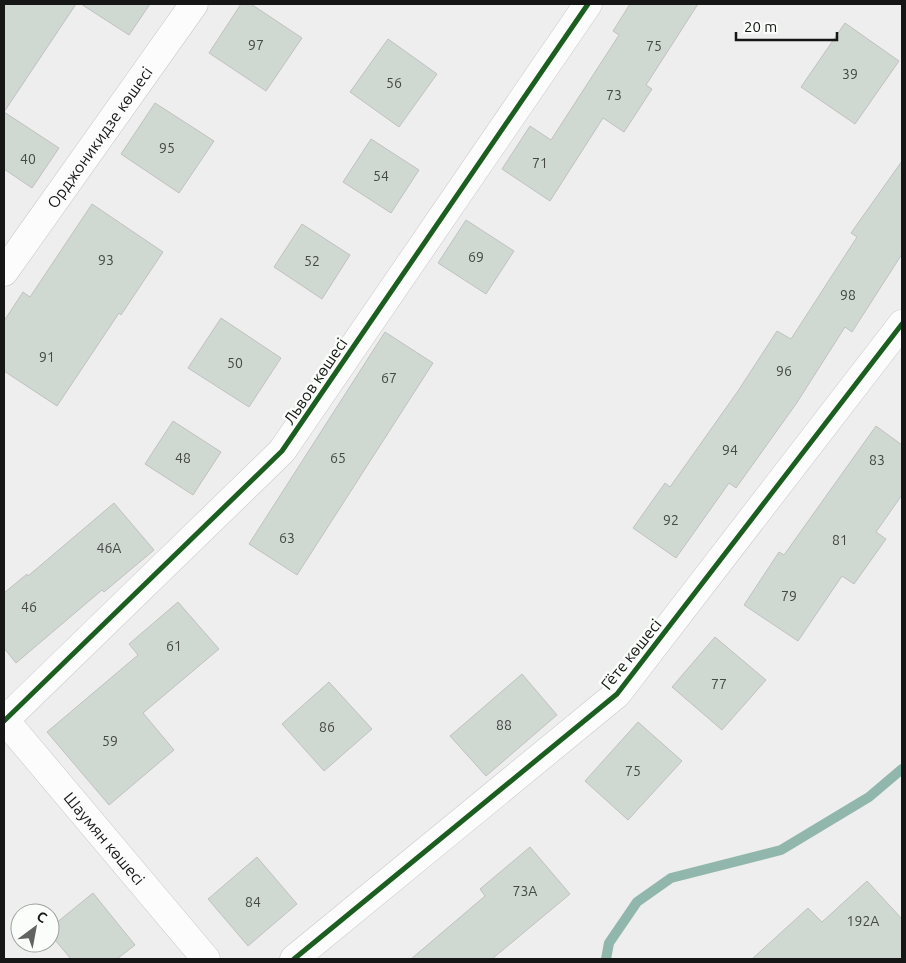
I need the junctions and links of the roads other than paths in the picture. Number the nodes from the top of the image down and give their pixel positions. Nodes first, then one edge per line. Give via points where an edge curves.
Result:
1 (194, 4) edge
2 (588, 4) edge
3 (4, 272) edge
4 (902, 324) edge
5 (4, 720) edge
6 (206, 959) edge
7 (294, 959) edge

1 - 3 street, Орджоникидзе көшесі
2 - 5 street, Львов көшесі via 282,451
4 - 7 street, Гёте көшесі via 618,694
5 - 6 street, Шаумян көшесі

